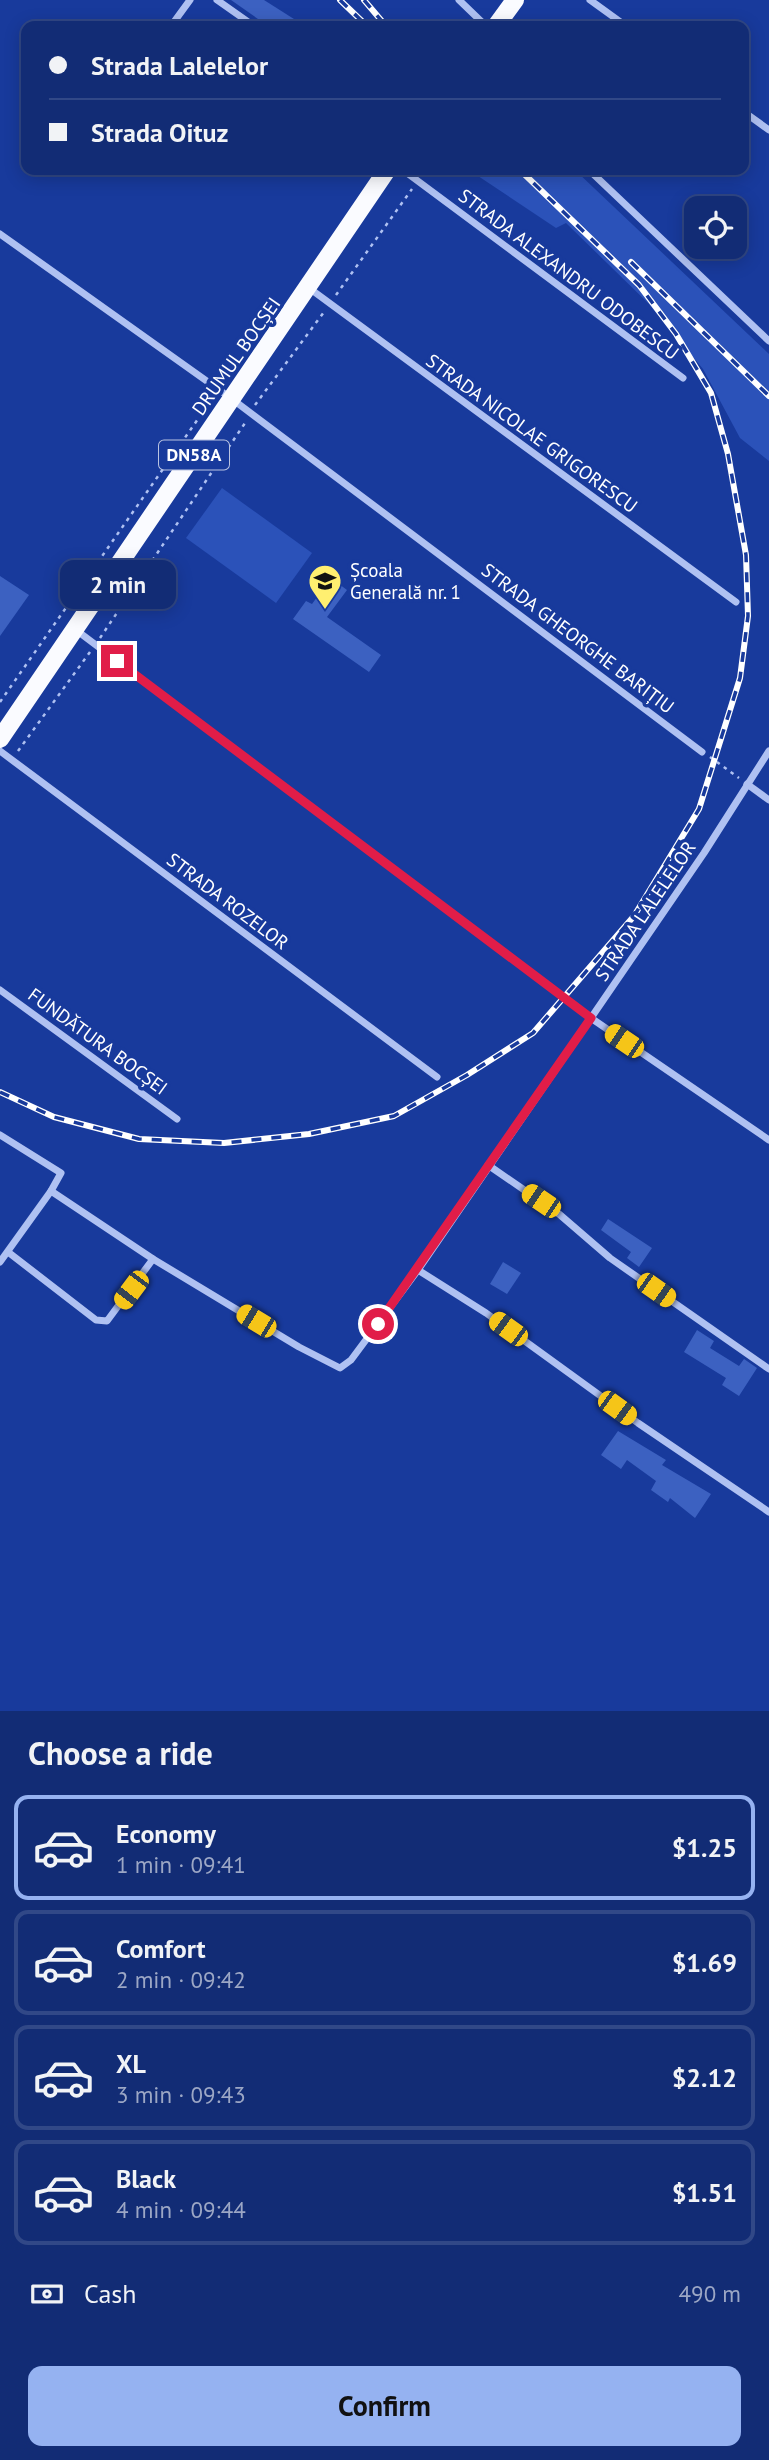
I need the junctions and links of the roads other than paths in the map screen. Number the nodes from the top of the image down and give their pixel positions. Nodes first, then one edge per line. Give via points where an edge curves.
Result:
1 (190, 0) edge
2 (216, 0) edge
3 (459, 0) edge
4 (515, 0) edge
5 (590, 0) edge
6 (175, 21) edge
7 (247, 21) edge
8 (481, 21) edge
9 (500, 21) edge
10 (619, 21) edge
11 (749, 116) edge
12 (769, 130) edge
13 (384, 175) edge
14 (410, 175) edge
15 (594, 175) edge
16 (0, 234) edge
17 (309, 288) junction
18 (769, 341) edge
19 (683, 378) dead end
20 (232, 400) junction
21 (736, 602) dead end
22 (75, 630) junction
23 (0, 739) edge
24 (0, 751) edge
25 (769, 751) edge
26 (702, 752) road end
27 (747, 784) junction
28 (769, 800) edge
29 (0, 990) edge
30 (591, 1018) junction
31 (437, 1077) dead end
32 (177, 1119) dead end
33 (0, 1135) edge
34 (769, 1140) edge
35 (488, 1165) junction
36 (51, 1191) junction
37 (8, 1252) junction
38 (153, 1259) junction
39 (0, 1262) edge
40 (418, 1270) junction
41 (769, 1369) edge
42 (769, 1512) edge

1 - 6 street
2 - 7 street
3 - 8 street
4 - 9 main road
5 - 10 street
11 - 12 street
13 - 17 main road, DRUMUL BOCȘEI / DN58A
14 - 19 street, STRADA ALEXANDRU ODOBESCU
15 - 18 street
16 - 20 street, STRADA GHEORGHE BARIȚIU
17 - 20 main road, DRUMUL BOCȘEI / DN58A
17 - 21 street, STRADA NICOLAE GRIGORESCU
20 - 22 main road, DRUMUL BOCȘEI / DN58A
20 - 26 street, STRADA GHEORGHE BARIȚIU
22 - 23 main road, DRUMUL BOCȘEI / DN58A
22 - 30 street
24 - 31 street, STRADA ROZELOR
25 - 27 street, STRADA LALELELOR
27 - 28 street
27 - 30 street, STRADA LALELELOR
29 - 32 street, FUNDĂTURA BOCȘEI
30 - 34 street
30 - 35 street, STRADA LALELELOR
33 - 36 street via 61,1172
35 - 40 street, STRADA LALELELOR
35 - 41 street via 559,1214 610,1258
36 - 37 street
36 - 38 street
37 - 38 street via 96,1320 107,1321
37 - 39 street
38 - 40 street, STRADA LALELELOR via 340,1368
40 - 42 street

